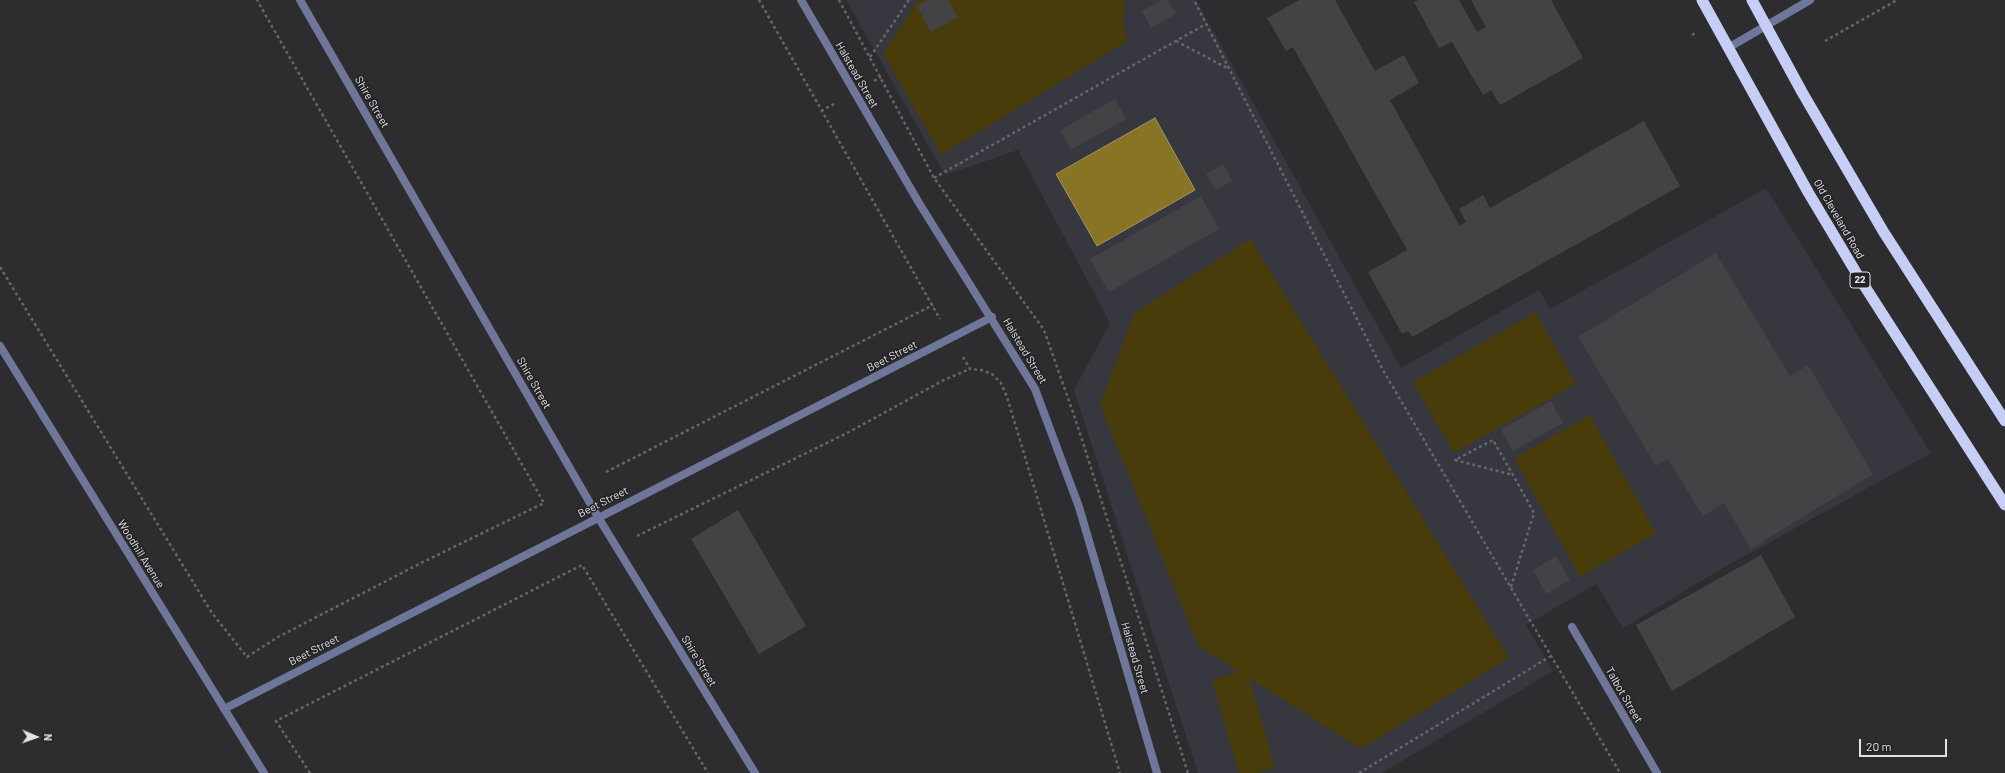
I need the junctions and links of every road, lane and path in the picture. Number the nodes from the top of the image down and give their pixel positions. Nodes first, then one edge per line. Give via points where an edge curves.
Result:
1 (257, 0) edge
2 (300, 0) edge
3 (759, 0) edge
4 (801, 0) edge
5 (909, 0) edge
6 (1702, 0) edge
7 (1752, 0) edge
8 (1810, 0) edge
9 (1898, 0) edge
10 (1195, 2) dead end
11 (1206, 24) junction
12 (1766, 26) junction
13 (1176, 41) junction
14 (1825, 41) dead end
15 (1728, 48) junction
16 (870, 57) dead end
17 (1230, 69) junction
18 (881, 77) dead end
19 (874, 81) dead end
20 (834, 104) dead end
21 (821, 111) junction
22 (934, 178) dead end
23 (0, 267) edge
24 (933, 305) junction
25 (992, 317) junction
26 (940, 319) dead end
27 (0, 346) edge
28 (963, 357) dead end
29 (970, 369) junction
30 (2005, 421) edge
31 (606, 472) dead end
32 (1513, 475) junction
33 (2005, 505) edge
34 (598, 517) junction
35 (637, 536) dead end
36 (1511, 588) junction
37 (1572, 627) dead end
38 (1551, 656) junction
39 (224, 709) junction
40 (264, 773) edge
41 (310, 773) edge
42 (708, 773) edge
43 (755, 773) edge
44 (1120, 773) edge
45 (1157, 773) edge
46 (1359, 773) edge
47 (1620, 773) edge
48 (1657, 773) edge

1 - 23 path via 544,503 408,570 247,657 212,613
2 - 34 street, Shire Street
3 - 21 path
4 - 25 street, Halstead Street via 919,203
5 - 16 path
6 - 15 highway, Old Cleveland Road / 22
7 - 12 highway
8 - 12 street
9 - 14 path
10 - 11 path
11 - 13 path
11 - 17 path
12 - 15 street
12 - 30 highway via 1883,231
13 - 17 path
13 - 22 path
15 - 33 highway, Old Cleveland Road / 22 via 1860,280
17 - 36 path via 1384,372
18 - 19 path
20 - 21 path
21 - 24 path
24 - 26 path
24 - 31 path
25 - 34 street, Beet Street
25 - 45 street, Halstead Street via 1035,389 1079,507
27 - 39 street, Woodhill Avenue
28 - 29 path
29 - 35 path via 944,380 849,432
29 - 44 path via 992,374 1001,383 1007,397
32 - 32 path via 1493,440 1455,460 1505,473
32 - 36 path via 1534,513
34 - 39 street, Beet Street
34 - 43 street, Shire Street
36 - 38 path
37 - 48 street, Talbot Street
38 - 46 path
38 - 47 path
39 - 40 street, Woodhill Avenue
41 - 42 path via 276,721 582,565

